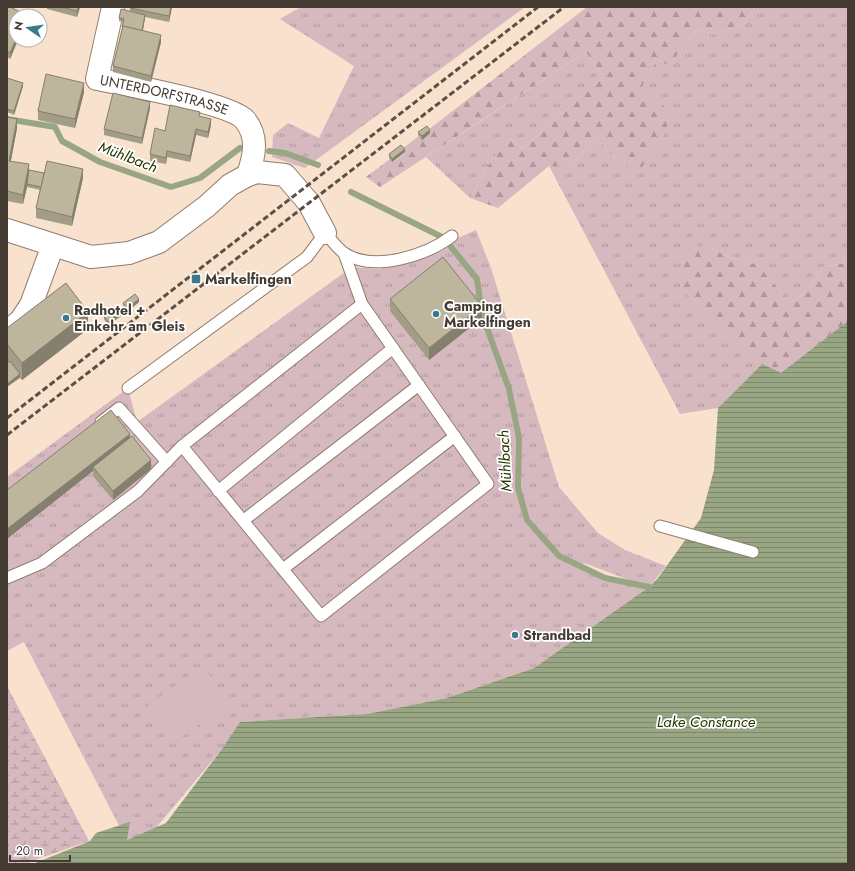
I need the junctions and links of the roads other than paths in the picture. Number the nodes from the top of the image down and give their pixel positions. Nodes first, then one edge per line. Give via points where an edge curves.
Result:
1 (113, 7) edge
2 (248, 175) junction
3 (7, 230) edge
4 (325, 233) junction
5 (452, 236) dead end
6 (53, 245) junction
7 (344, 253) junction
8 (362, 304) junction
9 (7, 332) edge
10 (393, 348) junction
11 (419, 385) junction
12 (128, 388) dead end
13 (94, 427) edge
14 (455, 436) junction
15 (182, 446) junction
16 (167, 462) junction
17 (218, 491) junction
18 (244, 520) junction
19 (660, 526) dead end
20 (754, 552) dead end
21 (283, 568) junction
22 (7, 578) edge

1 - 2 street, UNTERDORFSTRASSE via 96,79 205,103 245,120 254,138 253,159
2 - 4 street via 257,172 285,175 309,203
2 - 6 street via 230,185 159,242 129,254 91,257
3 - 6 street
4 - 7 lane
4 - 12 lane via 307,257
5 - 7 lane via 442,244 414,256 383,261 366,260
6 - 9 street via 31,305 21,320
7 - 8 lane
8 - 10 lane
8 - 15 lane
10 - 11 lane
10 - 17 lane
11 - 14 lane
11 - 18 lane
13 - 16 lane via 118,408
14 - 21 lane
14 - 21 lane via 488,484 321,616
15 - 16 lane
15 - 17 lane
16 - 22 lane via 138,491 42,563
17 - 18 lane
18 - 21 lane
19 - 20 lane

